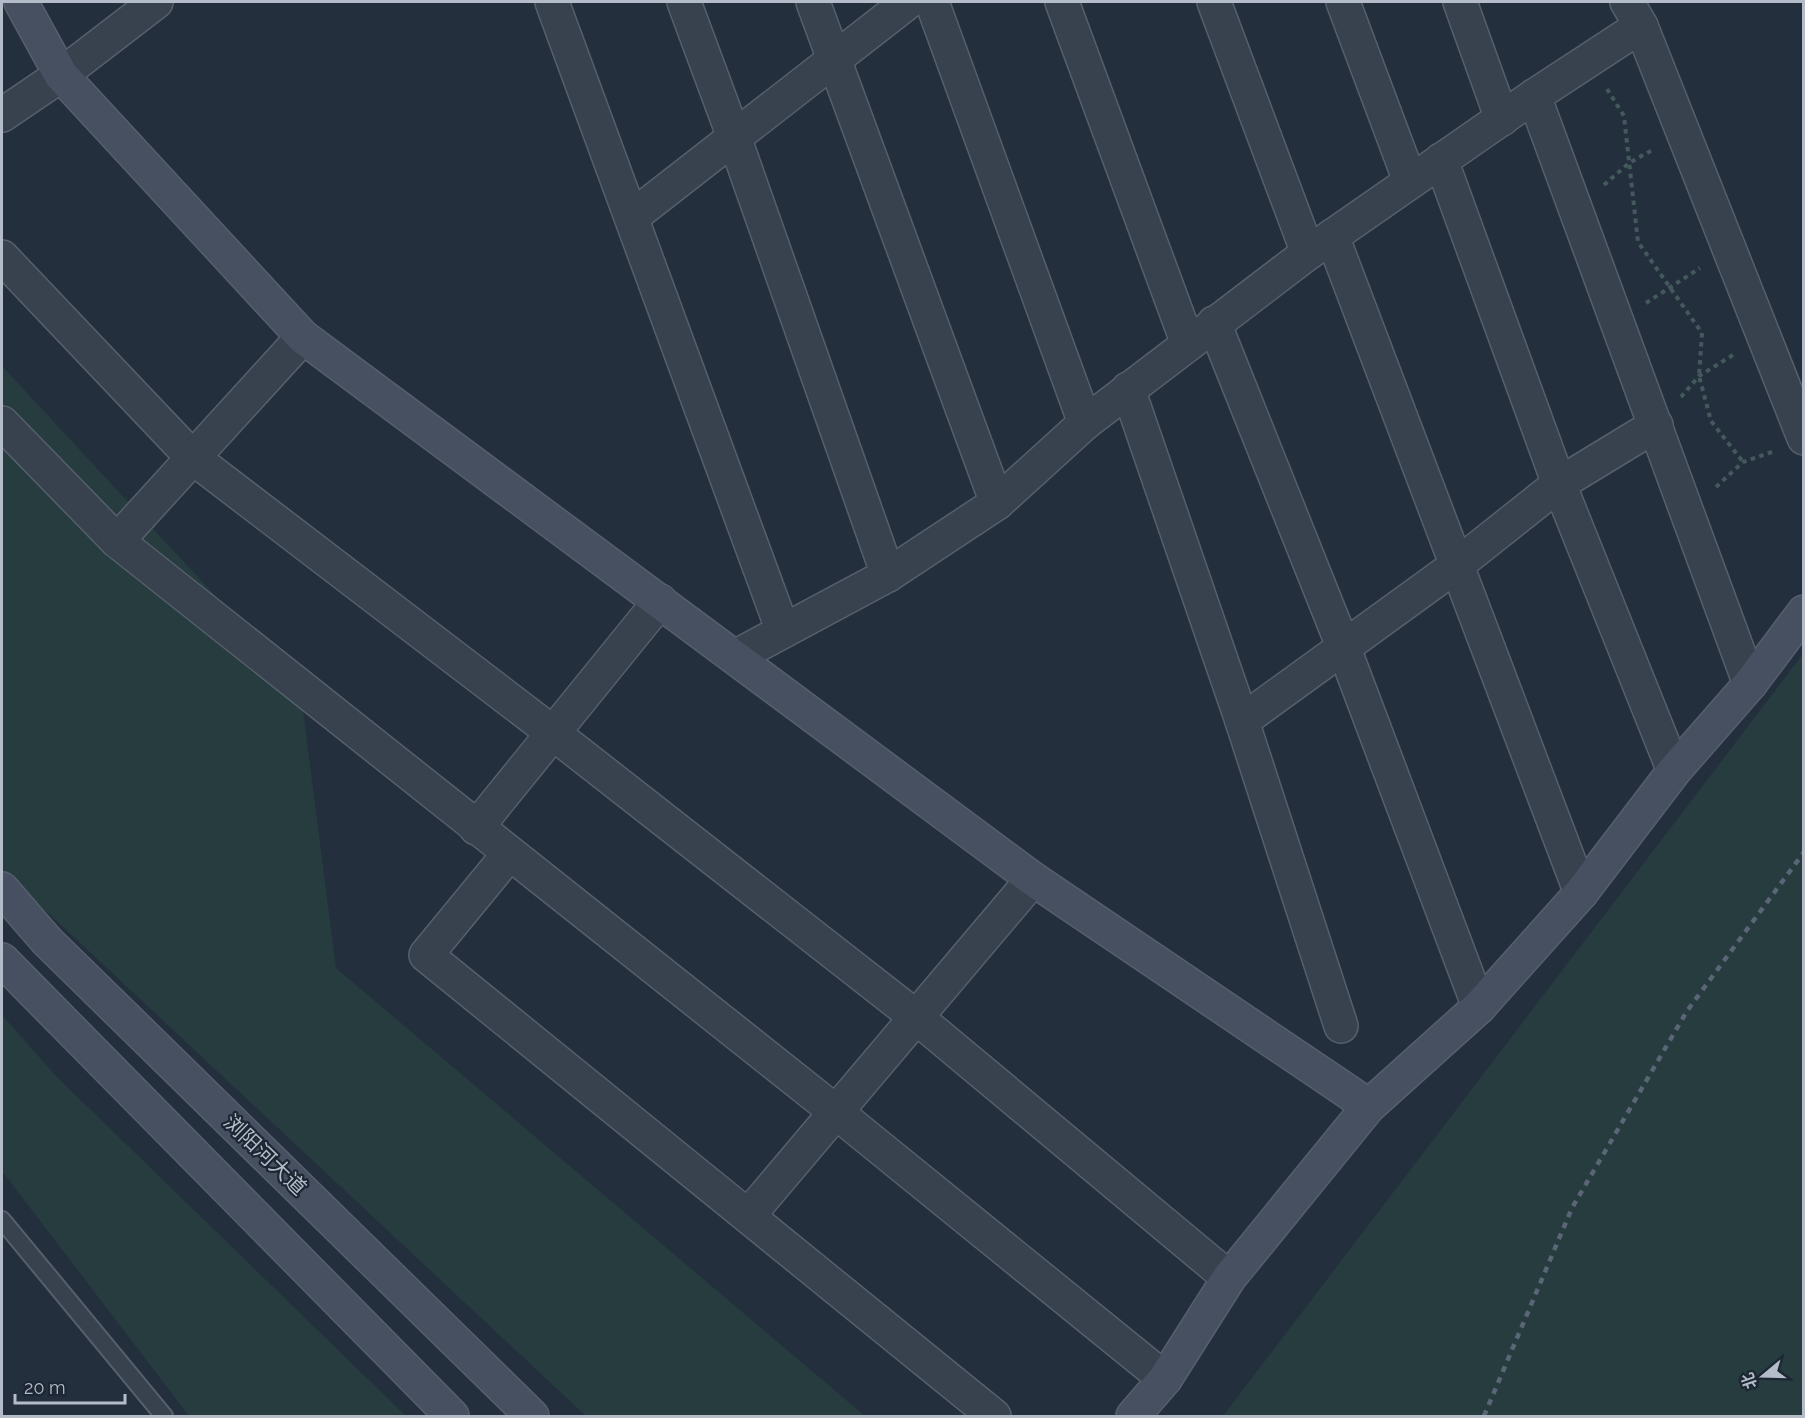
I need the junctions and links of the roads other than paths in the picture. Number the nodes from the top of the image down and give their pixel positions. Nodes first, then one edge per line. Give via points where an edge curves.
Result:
1 (21, 2) edge
2 (156, 2) edge
3 (552, 2) edge
4 (684, 2) edge
5 (813, 2) edge
6 (908, 2) edge
7 (932, 2) edge
8 (1062, 2) edge
9 (1214, 2) edge
10 (1343, 2) edge
11 (1460, 2) edge
12 (1634, 14) edge
13 (834, 59) junction
14 (61, 75) junction
15 (1534, 96) junction
16 (2, 115) edge
17 (1502, 118) junction
18 (734, 137) junction
19 (1441, 160) junction
20 (1410, 181) junction
21 (632, 217) junction
22 (1320, 245) junction
23 (2, 257) edge
24 (1214, 323) junction
25 (303, 337) junction
26 (1188, 344) junction
27 (1128, 390) junction
28 (2, 423) edge
29 (1085, 423) junction
30 (1656, 424) junction
31 (1803, 438) edge
32 (192, 458) junction
33 (1560, 484) junction
34 (998, 503) junction
35 (117, 541) junction
36 (1457, 565) junction
37 (888, 574) junction
38 (660, 601) junction
39 (1803, 612) edge
40 (783, 631) junction
41 (1343, 646) junction
42 (735, 657) junction
43 (1750, 684) junction
44 (1242, 721) junction
45 (553, 733) junction
46 (1674, 771) junction
47 (476, 828) junction
48 (509, 854) junction
49 (1033, 879) junction
50 (2, 890) edge
51 (1581, 893) junction
52 (2, 960) edge
53 (1479, 1007) junction
54 (916, 1017) junction
55 (1341, 1026) dead end
56 (1369, 1106) junction
57 (836, 1112) junction
58 (748, 1216) junction
59 (2, 1220) edge
60 (1228, 1278) junction
61 (1165, 1379) junction
62 (164, 1416) edge
63 (452, 1416) edge
64 (532, 1416) edge
65 (994, 1416) edge
66 (1133, 1416) edge

1 - 14 street
2 - 14 street
3 - 21 street
4 - 18 street
5 - 13 street
6 - 13 street
7 - 29 street
8 - 26 street
9 - 22 street
10 - 20 street
11 - 17 street
12 - 15 street via 1588,61
12 - 31 street
13 - 18 street
13 - 34 street
14 - 16 street
14 - 25 street
15 - 17 street
15 - 30 street
17 - 19 street
18 - 21 street
18 - 37 street
19 - 20 street
19 - 33 street
20 - 22 street
21 - 40 street
22 - 24 street
22 - 36 street
23 - 32 street
24 - 26 street
24 - 41 street
25 - 32 street
25 - 38 street
26 - 27 street
27 - 29 street
27 - 44 street
28 - 35 street
29 - 34 street
30 - 33 street
30 - 43 street
32 - 35 street
32 - 45 street
33 - 36 street
33 - 46 street
34 - 37 street
35 - 47 street
36 - 41 street
36 - 51 street
37 - 40 street
38 - 42 street
38 - 45 street
39 - 43 street
40 - 42 street
41 - 44 street
41 - 53 street
42 - 49 street
43 - 46 street
44 - 55 street
45 - 47 street
45 - 54 street
46 - 51 street
47 - 48 street
48 - 57 street
48 - 58 street via 426,956
49 - 54 street
49 - 56 street
50 - 64 street, 浏阳河大道 via 47,941
51 - 53 street
52 - 63 street
53 - 56 street
54 - 57 street
54 - 60 street
56 - 60 street
57 - 58 street
57 - 61 street
58 - 65 street
59 - 62 lane
60 - 61 street
61 - 66 street

